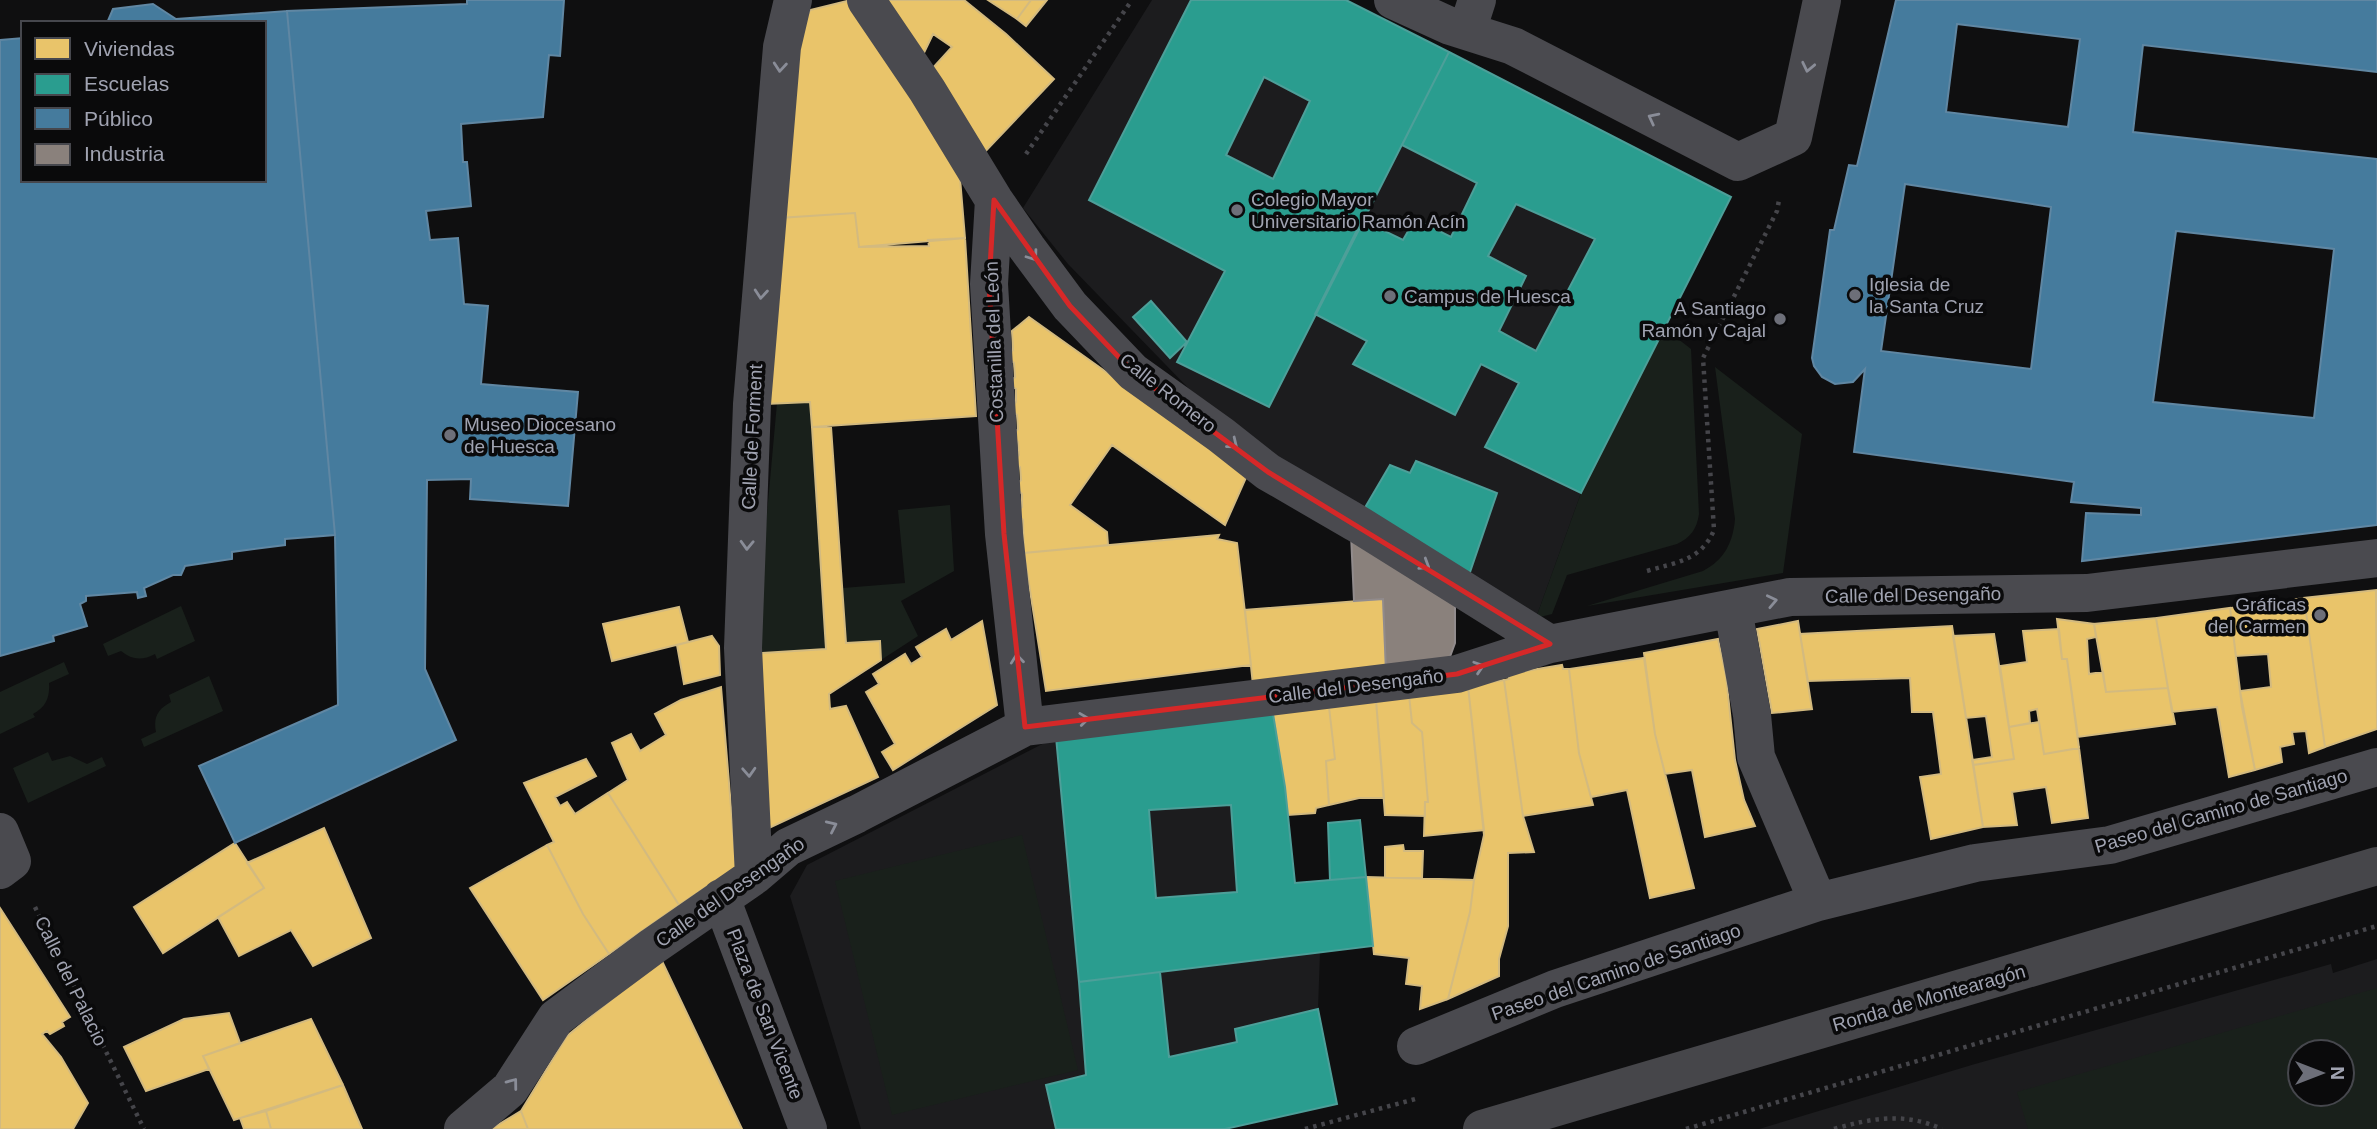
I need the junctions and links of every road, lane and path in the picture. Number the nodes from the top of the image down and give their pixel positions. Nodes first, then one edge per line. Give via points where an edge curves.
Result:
1 (793, 0) edge
2 (866, 0) edge
3 (1132, 0) edge
4 (1393, 0) edge
5 (1822, 0) edge
6 (1465, 19) edge
7 (1793, 137) junction
8 (994, 200) junction
9 (2377, 558) edge
10 (1639, 573) dead end
11 (1733, 609) junction
12 (1550, 643) junction
13 (1025, 727) junction
14 (2377, 767) edge
15 (4, 854) edge
16 (2377, 866) edge
17 (754, 876) junction
18 (721, 898) junction
19 (1818, 902) junction
20 (2377, 926) edge
21 (1416, 1046) dead end
22 (144, 1129) edge
23 (463, 1129) edge
24 (808, 1129) edge
25 (1482, 1129) edge
26 (1686, 1129) edge
27 (1834, 1129) edge
28 (1942, 1129) edge

1 -> 17 street, Calle de Forment via 782,47 752,404 743,648
2 - 8 street, Calle Romero
3 - 8 path
4 - 6 street
5 -> 7 street
7 -> 6 street via 1738,162
7 - 10 path via 1777,211 1703,358 1714,530 1695,556
8 -> 12 street, Calle Romero via 1070,306 1133,372 1268,472
13 -> 8 street, Costanilla del León via 1004,534 990,298
11 -> 9 street, Calle del Desengaño via 1790,597 2087,593
11 - 12 street, Calle del Desengaño
11 - 19 street via 1756,757
13 -> 12 street, Calle del Desengaño via 1457,674
17 -> 13 street, Calle del Desengaño via 788,847
14 - 19 street, Paseo del Camino de Santiago via 2110,845 1975,863
15 - 22 path, Calle del Palacio
16 - 25 main road, Ronda de Montearagón
17 - 18 street, Calle del Desengaño
23 -> 18 street, Calle del Desengaño via 510,1089 556,1018
18 - 24 street, Plaza de San Vicente
19 - 21 street, Paseo del Camino de Santiago via 1555,989
20 - 26 path
27 - 28 path via 1868,1119 1898,1118

